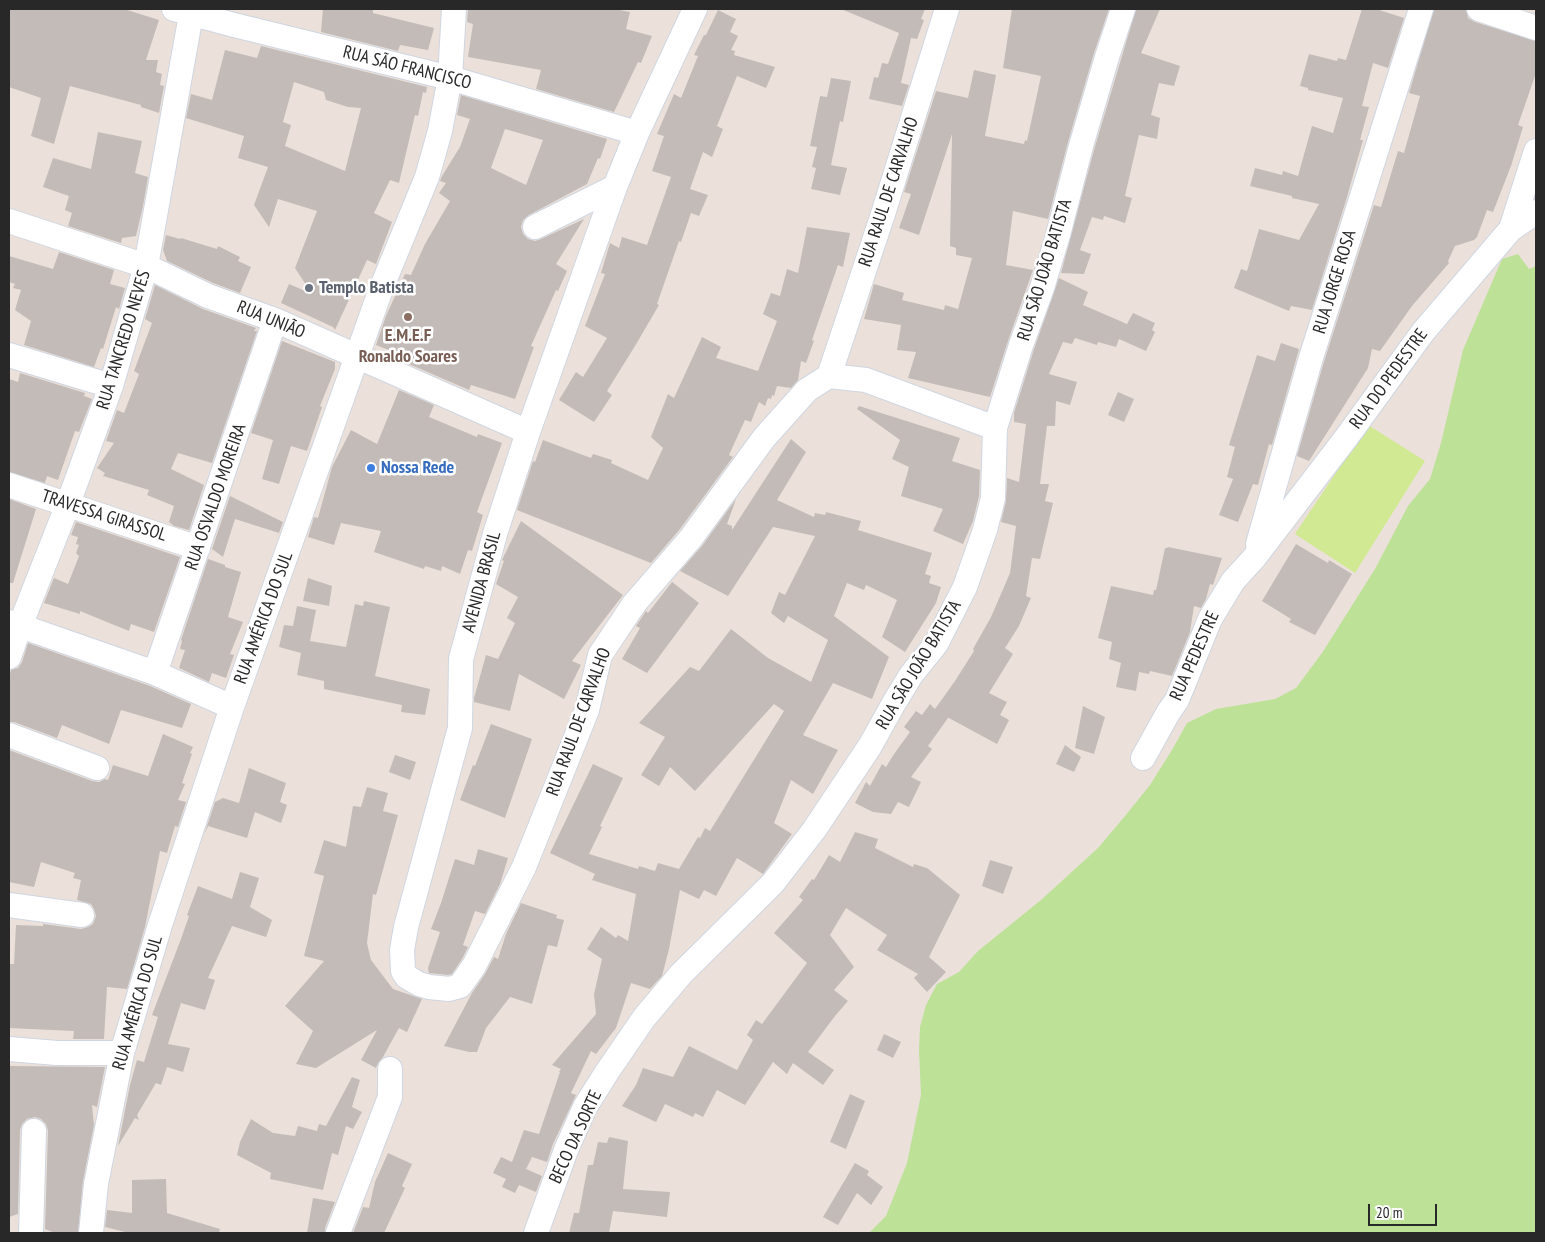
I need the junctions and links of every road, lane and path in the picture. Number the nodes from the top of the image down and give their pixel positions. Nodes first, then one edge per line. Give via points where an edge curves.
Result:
1 (454, 9) edge
2 (695, 9) edge
3 (947, 9) edge
4 (1124, 9) edge
5 (1421, 9) edge
6 (1479, 9) edge
7 (186, 10) edge
8 (1536, 28) edge
9 (450, 78) junction
10 (637, 133) junction
11 (1536, 150) edge
12 (618, 180) junction
13 (1536, 212) edge
14 (9, 221) edge
15 (535, 227) dead end
16 (1511, 229) junction
17 (146, 266) junction
18 (275, 320) junction
19 (9, 355) edge
20 (358, 355) junction
21 (829, 376) junction
22 (111, 386) junction
23 (994, 428) junction
24 (528, 432) junction
25 (9, 485) edge
26 (68, 504) junction
27 (198, 548) junction
28 (1254, 558) junction
29 (14, 624) edge
30 (9, 657) edge
31 (155, 673) junction
32 (232, 707) junction
33 (9, 735) edge
34 (1143, 758) dead end
35 (97, 768) dead end
36 (9, 905) edge
37 (82, 915) dead end
38 (429, 987) joint
39 (662, 997) joint
40 (9, 1049) edge
41 (122, 1053) junction
42 (390, 1069) dead end
43 (34, 1131) dead end
44 (31, 1233) edge
45 (91, 1233) edge
46 (338, 1233) edge
47 (536, 1233) edge

1 - 9 street, RUA AMÉRICA DO SUL
2 - 10 street
3 - 21 street, RUA RAUL DE CARVALHO
4 - 23 street, RUA SÃO JOÃO BATISTA via 1107,57 1042,288
5 - 28 street, RUA JORGE ROSA via 1310,361
6 - 8 street
7 - 9 street, RUA SÃO FRANCISCO via 234,25
7 - 17 street, RUA TANCREDO NEVES
9 - 10 street, RUA SÃO FRANCISCO
9 - 20 street, RUA AMÉRICA DO SUL via 427,177
10 - 12 street, AVENIDA BRASIL
11 - 16 street
12 - 15 street
12 - 24 street, AVENIDA BRASIL
13 - 16 street, RUA DO PEDESTRE
14 - 17 street, RUA UNIÃO
16 - 28 street, RUA DO PEDESTRE via 1423,332
17 - 18 street, RUA UNIÃO via 208,296
17 - 22 street, RUA TANCREDO NEVES
18 - 20 street, RUA UNIÃO
18 - 27 street, RUA OSVALDO MOREIRA
19 - 22 street
20 - 24 street, RUA UNIÃO
20 - 32 street, RUA AMÉRICA DO SUL
21 - 23 street via 866,380
21 - 38 street, RUA RAUL DE CARVALHO via 807,390 764,438 691,538 634,604 600,655 587,710 524,867 474,966 460,986 448,989
22 - 26 street, RUA TANCREDO NEVES
23 - 39 street, RUA SÃO JOÃO BATISTA via 993,498 985,530 965,587 936,644 911,675 870,746 814,830 772,883
24 - 38 street, AVENIDA BRASIL via 495,534 461,660 460,728 402,950 403,971 407,978
25 - 26 street, TRAVESSA GIRASSOL
26 - 27 street, TRAVESSA GIRASSOL
26 - 29 street, RUA TANCREDO NEVES
27 - 31 street, RUA OSVALDO MOREIRA
28 - 34 street, RUA PEDESTRE via 1233,581 1210,618 1177,700
29 - 30 street, RUA TANCREDO NEVES
29 - 31 street
31 - 32 street
32 - 41 street, RUA AMÉRICA DO SUL
33 - 35 street
36 - 37 street
39 - 47 street, BECO DA SORTE via 644,1018 585,1108
40 - 41 street
41 - 45 street, RUA AMÉRICA DO SUL via 96,1184
42 - 46 street via 390,1097
43 - 44 street

